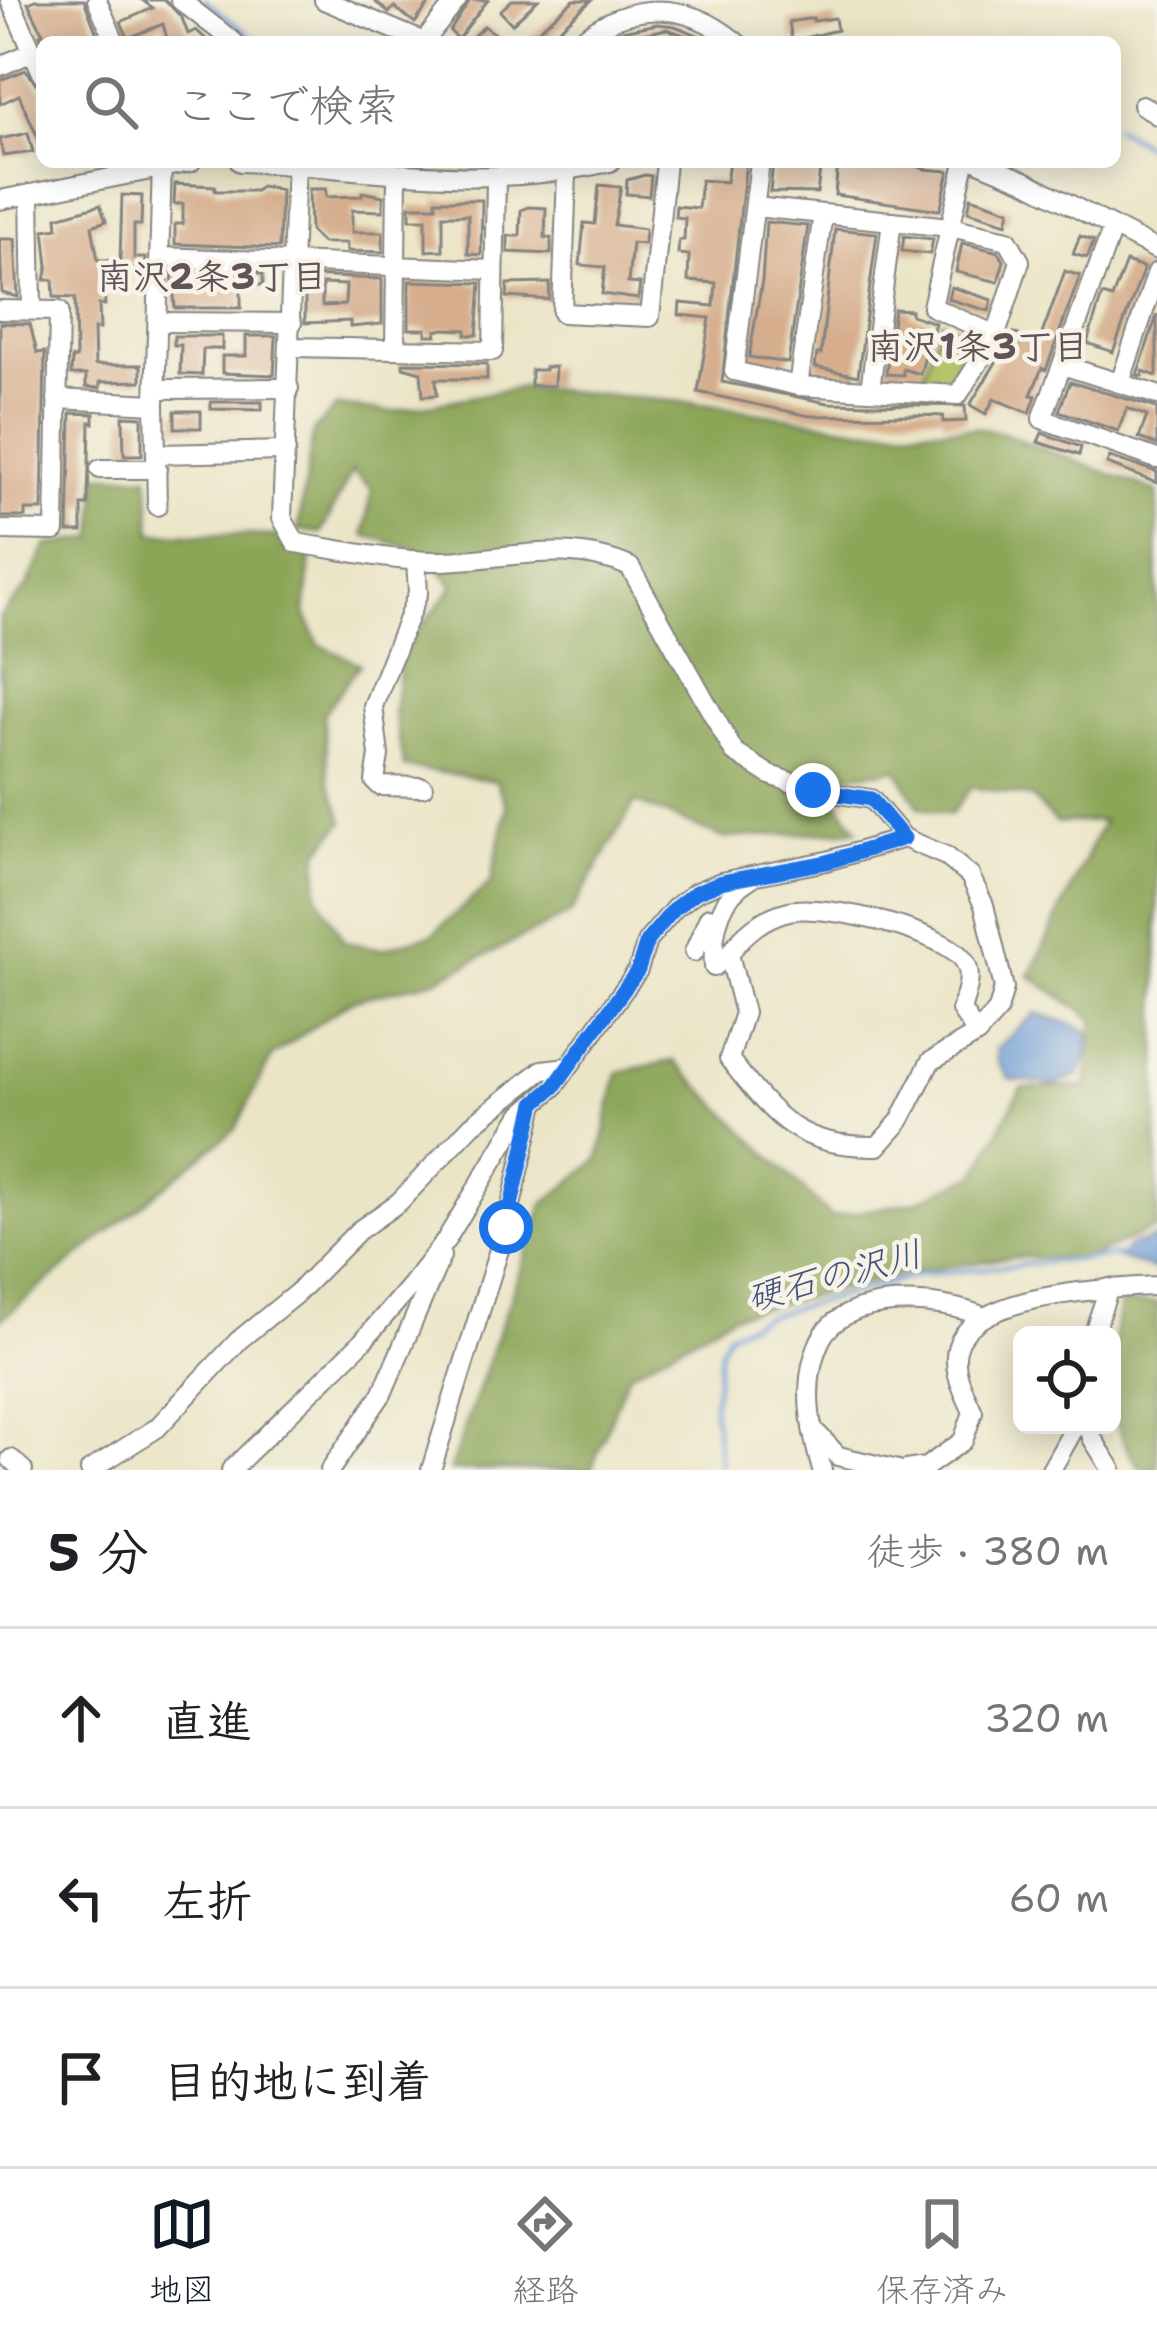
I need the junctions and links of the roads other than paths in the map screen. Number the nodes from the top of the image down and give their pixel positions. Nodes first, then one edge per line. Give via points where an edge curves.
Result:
1 (10, 0) edge
2 (98, 0) edge
3 (180, 0) edge
4 (324, 0) edge
5 (457, 0) edge
6 (348, 5) edge
7 (113, 36) edge
8 (226, 36) edge
9 (412, 36) edge
10 (429, 36) edge
11 (585, 36) edge
12 (729, 36) edge
13 (33, 52) junction
14 (36, 59) edge
15 (0, 66) edge
16 (119, 168) edge
17 (162, 168) edge
18 (296, 168) edge
19 (333, 168) edge
20 (584, 168) edge
21 (665, 168) edge
22 (759, 168) edge
23 (963, 168) edge
24 (991, 168) edge
25 (86, 171) edge
26 (567, 172) junction
27 (398, 175) junction
28 (496, 179) junction
29 (29, 194) junction
30 (0, 200) edge
31 (755, 207) junction
32 (823, 214) junction
33 (892, 221) junction
34 (950, 227) junction
35 (1113, 227) junction
36 (1157, 250) edge
37 (161, 257) junction
38 (293, 261) junction
39 (397, 266) junction
40 (494, 270) junction
41 (1157, 272) edge
42 (32, 309) junction
43 (0, 310) edge
44 (158, 322) junction
45 (292, 323) junction
46 (997, 335) junction
47 (291, 347) junction
48 (394, 349) junction
49 (1062, 365) junction
50 (1120, 383) junction
51 (798, 386) junction
52 (290, 388) junction
53 (870, 390) junction
54 (1157, 395) edge
55 (155, 397) junction
56 (58, 399) junction
57 (286, 451) junction
58 (1157, 459) edge
59 (157, 461) junction
60 (100, 469) dead end
61 (158, 506) dead end
62 (0, 530) edge
63 (416, 560) junction
64 (423, 787) dead end
65 (904, 838) junction
66 (754, 877) junction
67 (726, 903) junction
68 (694, 952) dead end
69 (730, 954) junction
70 (977, 1034) junction
71 (567, 1067) junction
72 (535, 1103) junction
73 (446, 1240) junction
74 (1157, 1286) edge
75 (1109, 1288) junction
76 (984, 1317) junction
77 (1096, 1326) edge
78 (809, 1425) junction
79 (1071, 1434) edge
80 (1090, 1434) edge
81 (90, 1470) edge
82 (231, 1470) edge
83 (330, 1470) edge
84 (431, 1470) edge
85 (822, 1470) edge
86 (902, 1470) edge
87 (1051, 1470) edge
88 (1112, 1470) edge

1 - 13 street
2 - 7 street
3 - 8 street
4 - 6 street
5 - 10 street
6 - 9 street
11 - 12 street via 616,10 657,1 700,10
13 - 14 street
13 - 15 street
16 - 25 street
17 - 37 street
18 - 38 street
19 - 27 street
20 - 26 street
21 - 26 street via 650,317 562,313
22 - 31 street
23 - 34 street
24 - 35 street
25 - 29 street
26 - 28 street
27 - 28 street
27 - 39 street
28 - 40 street
29 - 30 street
29 - 42 street
31 - 32 street
31 - 51 street via 734,370
32 - 33 street
32 - 51 street
33 - 34 street
33 - 53 street
34 - 46 street via 932,308
34 - 46 street via 1008,241 1020,261
35 - 36 street
35 - 49 street
37 - 38 street
37 - 44 street
38 - 39 street
38 - 45 street
39 - 40 street
39 - 48 street
40 - 48 street via 493,351
41 - 50 street
42 - 43 street
42 - 56 street via 59,311
44 - 45 street
44 - 55 street
45 - 47 street
46 - 53 street via 958,395
47 - 48 street
47 - 52 street
49 - 50 street
49 - 58 street via 1042,419
50 - 54 street
51 - 53 street
52 - 55 street
52 - 57 street
55 - 56 street
55 - 59 street
56 - 62 street via 55,531
57 - 59 street
57 - 63 street via 283,518 296,543
59 - 60 street
59 - 61 street
63 - 64 street via 418,593 373,706 375,781
63 - 65 street via 556,550 630,566 734,752 770,776 871,799
65 - 66 street
65 - 70 street via 970,876 984,905 1004,988
66 - 67 street
66 - 71 street via 721,882 675,908
67 - 68 street via 712,910
67 - 69 street via 712,935 714,967
69 - 70 street via 745,933 793,910 920,934 966,963 961,1010
69 - 70 street via 744,1013 729,1059 809,1139 878,1146 930,1062
71 - 72 street
71 - 81 street via 542,1070 472,1125 399,1202 239,1340 157,1428
72 - 73 street
72 - 84 street
73 - 82 street via 362,1342
73 - 83 street via 382,1394
74 - 75 street
75 - 76 street
75 - 77 street
76 - 78 street via 918,1301 853,1312 822,1336
76 - 86 street via 956,1351 958,1380 974,1412 963,1441 926,1467
78 - 85 street
78 - 86 street via 838,1456
79 - 87 street
80 - 88 street

